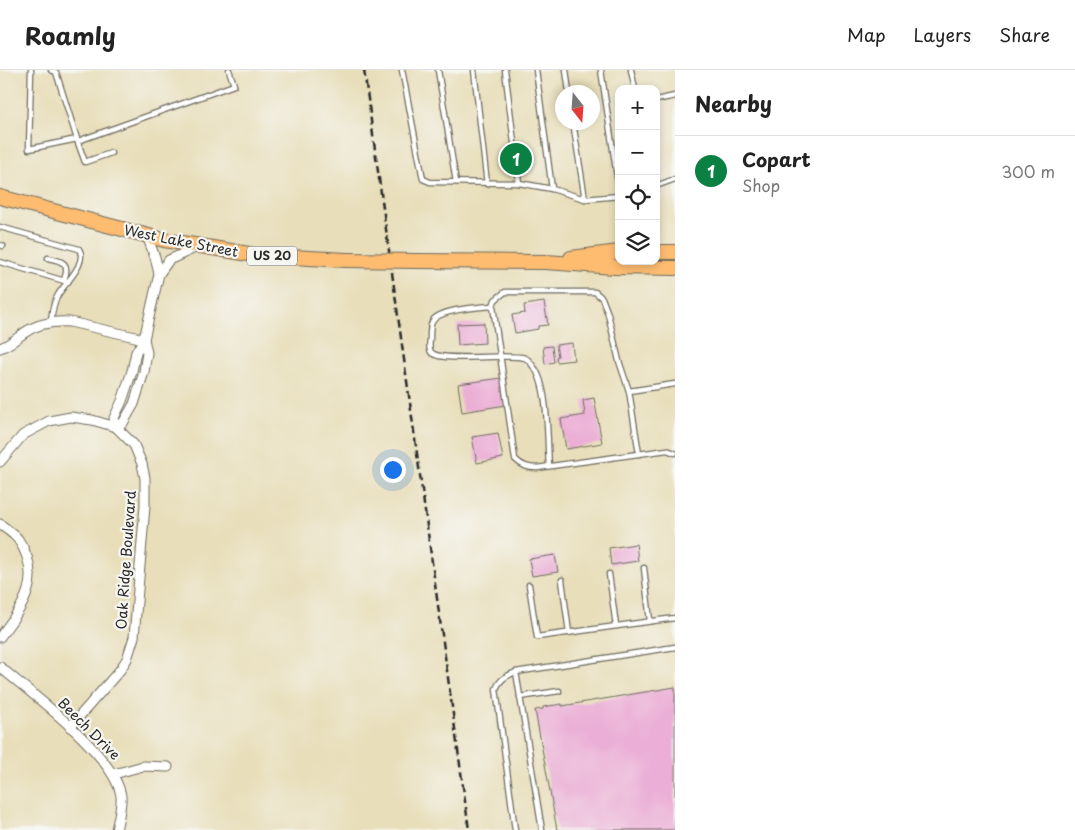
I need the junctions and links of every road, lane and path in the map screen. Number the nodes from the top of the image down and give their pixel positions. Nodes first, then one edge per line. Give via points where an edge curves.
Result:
1 (31, 70) edge
2 (56, 70) edge
3 (229, 70) edge
4 (402, 70) edge
5 (438, 70) edge
6 (474, 70) edge
7 (505, 70) edge
8 (536, 70) edge
9 (566, 70) edge
10 (601, 70) edge
11 (631, 70) edge
12 (568, 85) edge
13 (634, 85) edge
14 (674, 96) edge
15 (660, 99) edge
16 (675, 103) edge
17 (575, 130) edge
18 (77, 140) junction
19 (111, 153) dead end
20 (617, 175) edge
21 (675, 179) edge
22 (456, 182) junction
23 (519, 183) junction
24 (487, 184) junction
25 (660, 185) edge
26 (552, 190) junction
27 (615, 196) edge
28 (0, 197) edge
29 (585, 199) junction
30 (0, 227) edge
31 (147, 236) junction
32 (199, 247) junction
33 (660, 252) edge
34 (675, 252) edge
35 (615, 253) edge
36 (48, 258) dead end
37 (0, 262) edge
38 (546, 262) junction
39 (675, 268) edge
40 (159, 274) junction
41 (66, 281) junction
42 (493, 306) junction
43 (51, 322) junction
44 (144, 339) junction
45 (0, 348) edge
46 (500, 356) junction
47 (675, 384) edge
48 (629, 391) junction
49 (116, 427) junction
50 (675, 452) edge
51 (639, 454) junction
52 (0, 462) edge
53 (549, 466) junction
54 (0, 524) edge
55 (644, 568) dead end
56 (609, 574) dead end
57 (562, 580) dead end
58 (529, 585) dead end
59 (675, 618) edge
60 (650, 622) junction
61 (616, 626) junction
62 (569, 633) junction
63 (0, 637) edge
64 (675, 647) edge
65 (0, 667) edge
66 (516, 672) junction
67 (560, 691) dead end
68 (520, 697) junction
69 (70, 727) junction
70 (168, 767) dead end
71 (114, 774) junction
72 (116, 830) edge
73 (515, 830) edge
74 (542, 830) edge

1 - 18 lane via 29,149
2 - 18 lane
3 - 18 lane via 234,85
4 - 22 lane via 424,179
5 - 22 lane
6 - 24 lane
7 - 23 lane
8 - 26 lane
9 - 12 lane
10 - 20 lane
11 - 13 lane
14 - 15 lane
14 - 16 lane
17 - 29 lane
18 - 19 lane via 85,162
21 - 25 lane
22 - 24 lane
23 - 24 lane
23 - 26 lane
26 - 29 lane
27 - 29 lane
28 - 31 highway, West Lake Street / US 20
30 - 41 lane via 79,249 82,259
31 - 32 highway, West Lake Street / US 20
31 - 40 street
32 - 38 highway, West Lake Street / US 20, bridge via 255,255 346,260
32 - 40 street via 170,260
33 - 34 highway
35 - 38 highway, West Lake Street / US 20
36 - 41 lane via 64,263
37 - 41 lane
38 - 39 highway, West Lake Street / US 20
40 - 44 street
41 - 43 lane via 52,309
42 - 46 lane
42 - 46 lane via 465,308 437,317 432,322 429,348 434,356
42 - 48 lane via 505,292 595,292 602,298 608,314
43 - 44 street via 70,322
43 - 45 street via 37,326
44 - 49 street via 136,352 125,394 114,418
46 - 53 lane via 527,359 540,375
46 - 53 lane via 515,460 528,468
47 - 48 lane
48 - 51 lane
49 - 52 street, Oak Ridge Boulevard via 71,417 49,422 23,435
49 - 69 street, Oak Ridge Boulevard via 134,445 145,478 134,637 120,670
50 - 51 lane
51 - 53 lane
54 - 63 street via 17,538 32,573 20,609
55 - 60 lane
56 - 61 lane
57 - 62 lane
58 - 62 lane via 537,637
59 - 60 lane
60 - 61 lane
61 - 62 lane
64 - 66 lane
65 - 69 street, Beech Drive
66 - 68 lane
66 - 73 lane via 503,677 496,689
67 - 68 lane
68 - 74 lane
69 - 71 street, Beech Drive
70 - 71 street via 142,766
71 - 72 street, Beech Drive via 121,796

